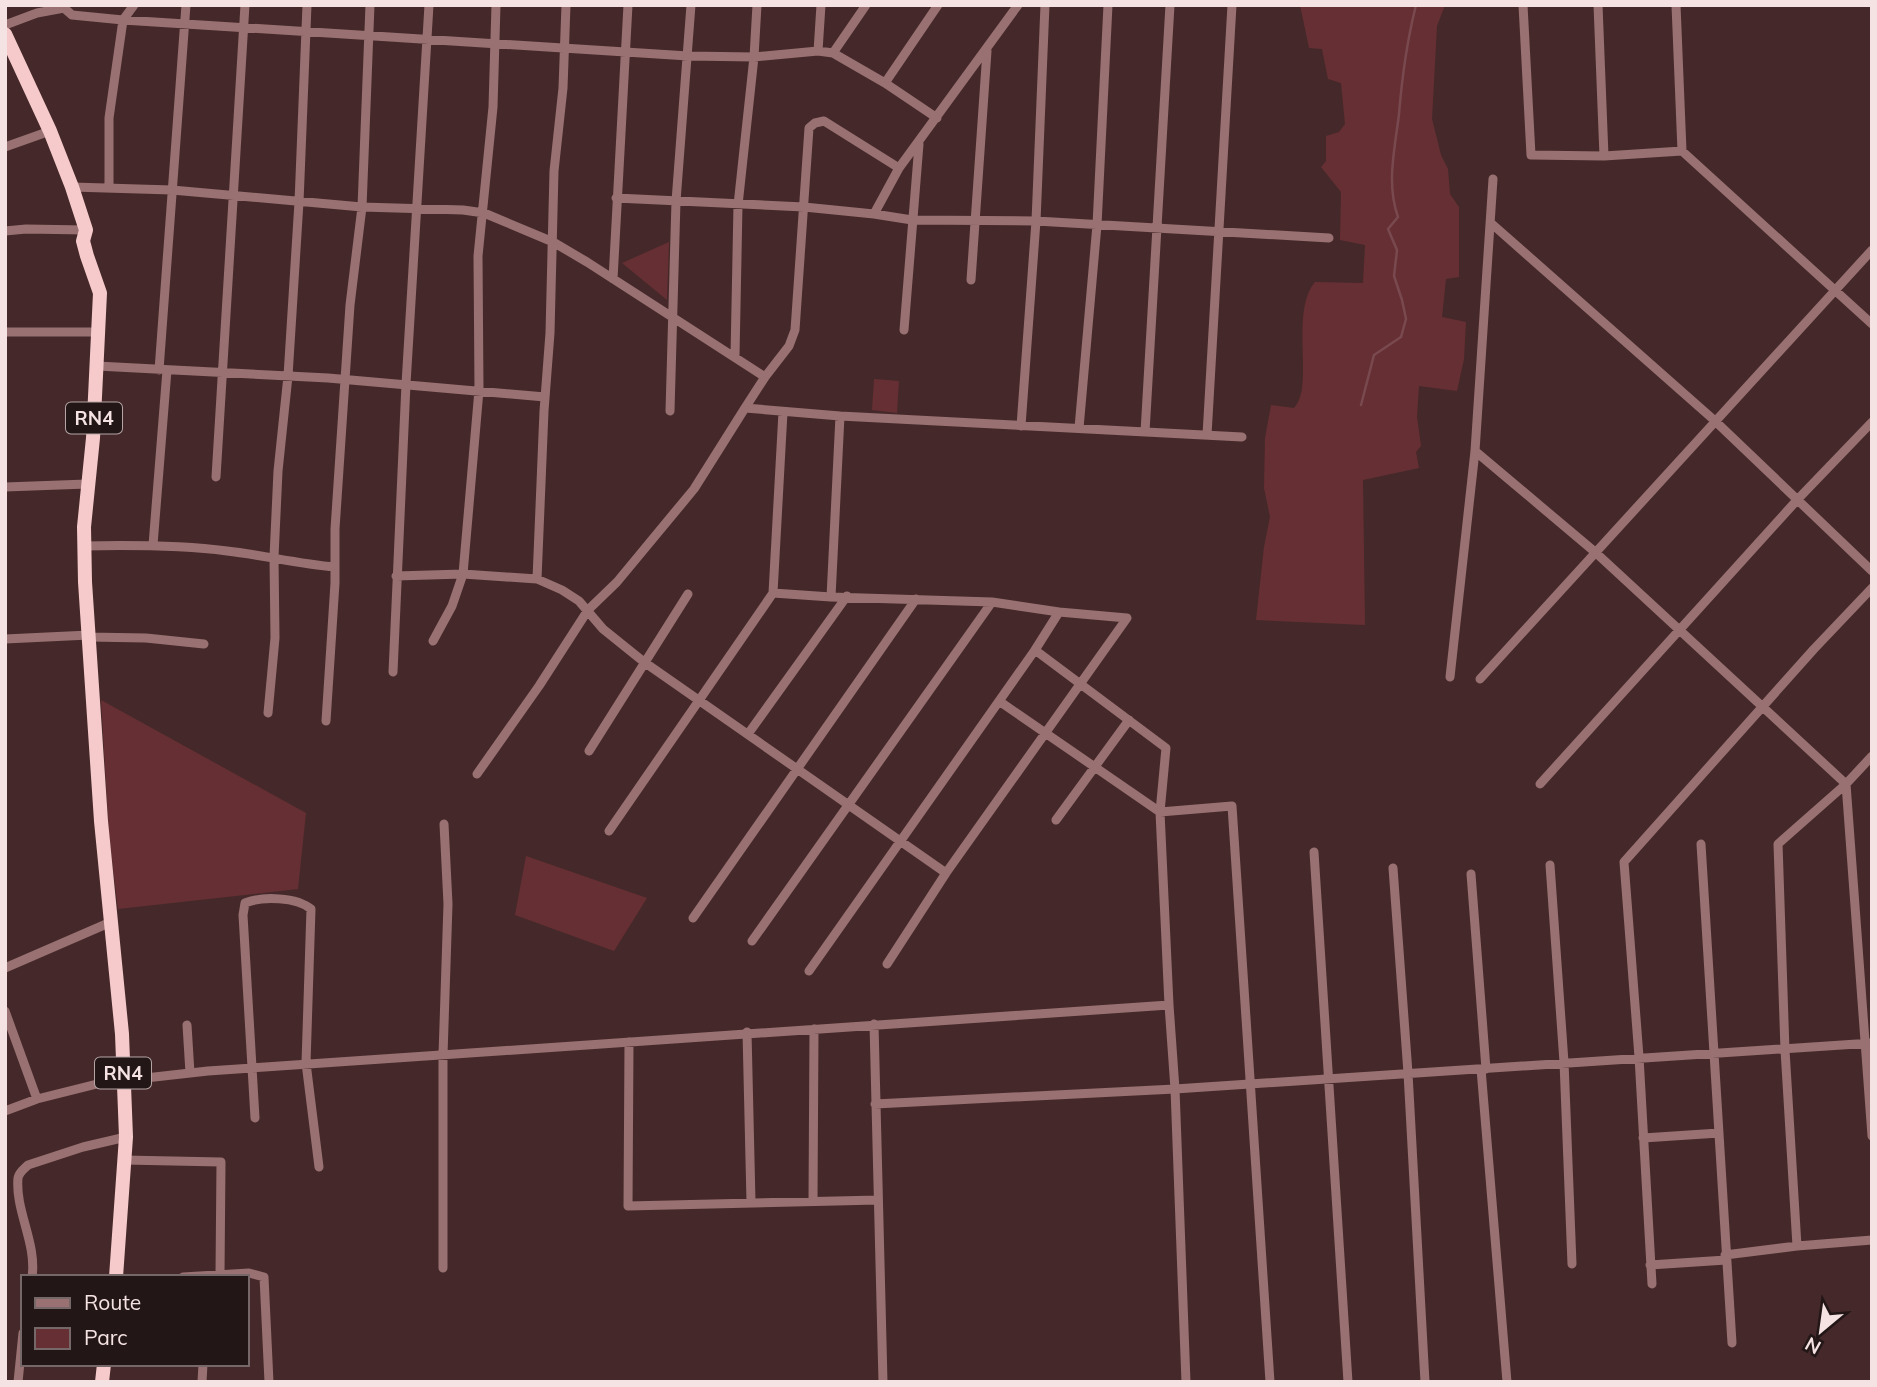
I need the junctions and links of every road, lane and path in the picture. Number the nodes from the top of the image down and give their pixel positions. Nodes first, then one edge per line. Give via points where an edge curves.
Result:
1 (134, 5) edge
2 (186, 5) edge
3 (245, 5) edge
4 (307, 5) edge
5 (370, 5) edge
6 (429, 5) edge
7 (496, 5) edge
8 (566, 5) edge
9 (628, 5) edge
10 (691, 5) edge
11 (757, 5) edge
12 (821, 5) edge
13 (866, 5) edge
14 (938, 5) edge
15 (1018, 5) edge
16 (1045, 5) edge
17 (1108, 5) edge
18 (1170, 5) edge
19 (1231, 5) edge
20 (1523, 5) edge
21 (1598, 5) edge
22 (1676, 5) edge
23 (64, 7) edge
24 (123, 20) junction
25 (184, 24) junction
26 (5, 25) edge
27 (244, 27) junction
28 (306, 32) junction
29 (5, 34) edge
30 (369, 35) junction
31 (428, 39) junction
32 (493, 43) junction
33 (563, 48) junction
34 (626, 50) junction
35 (987, 50) junction
36 (818, 51) junction
37 (833, 52) junction
38 (688, 56) junction
39 (754, 57) junction
40 (885, 83) junction
41 (937, 118) junction
42 (50, 131) junction
43 (919, 144) junction
44 (5, 146) edge
45 (1682, 151) junction
46 (1604, 156) junction
47 (899, 168) junction
48 (1493, 179) dead end
49 (72, 187) junction
50 (109, 187) junction
51 (172, 190) junction
52 (234, 195) junction
53 (616, 198) junction
54 (676, 201) junction
55 (299, 202) junction
56 (738, 205) junction
57 (362, 207) junction
58 (804, 207) junction
59 (417, 210) junction
60 (484, 213) junction
61 (874, 214) junction
62 (912, 220) junction
63 (1036, 221) junction
64 (976, 222) junction
65 (1492, 224) junction
66 (1097, 225) junction
67 (1158, 228) junction
68 (86, 230) junction
69 (5, 232) edge
70 (1220, 232) junction
71 (1329, 238) dead end
72 (553, 242) junction
73 (1872, 250) edge
74 (612, 279) junction
75 (971, 280) dead end
76 (1835, 291) junction
77 (674, 316) junction
78 (1872, 324) edge
79 (904, 330) dead end
80 (5, 332) edge
81 (99, 332) junction
82 (735, 356) junction
83 (97, 366) junction
84 (163, 370) junction
85 (223, 373) junction
86 (288, 376) junction
87 (765, 377) junction
88 (347, 379) junction
89 (406, 384) junction
90 (479, 390) junction
91 (545, 397) junction
92 (745, 408) junction
93 (670, 411) dead end
94 (783, 412) junction
95 (840, 416) junction
96 (1714, 420) junction
97 (1872, 422) edge
98 (1021, 426) junction
99 (1079, 428) junction
100 (1145, 432) junction
101 (1208, 435) junction
102 (1242, 437) dead end
103 (1475, 451) junction
104 (216, 477) dead end
105 (86, 484) junction
106 (5, 487) edge
107 (1798, 499) junction
108 (85, 545) junction
109 (153, 545) junction
110 (1595, 552) junction
111 (274, 557) junction
112 (335, 567) junction
113 (1872, 571) edge
114 (463, 574) junction
115 (396, 576) junction
116 (537, 579) junction
117 (1872, 588) edge
118 (773, 593) junction
119 (688, 594) dead end
120 (847, 596) junction
121 (831, 597) junction
122 (916, 599) junction
123 (992, 602) junction
124 (588, 610) junction
125 (1059, 612) junction
126 (1681, 630) junction
127 (88, 636) junction
128 (5, 639) edge
129 (433, 641) dead end
130 (204, 644) dead end
131 (1035, 650) junction
132 (643, 662) junction
133 (393, 672) dead end
134 (1450, 677) dead end
135 (1480, 679) dead end
136 (1082, 684) junction
137 (700, 701) junction
138 (999, 701) junction
139 (1762, 707) junction
140 (268, 713) dead end
141 (1129, 720) junction
142 (326, 721) dead end
143 (748, 734) junction
144 (1046, 735) junction
145 (589, 751) dead end
146 (1872, 756) edge
147 (798, 768) junction
148 (1094, 768) junction
149 (477, 774) dead end
150 (1540, 783) dead end
151 (1846, 784) junction
152 (848, 806) junction
153 (1160, 812) junction
154 (1056, 820) dead end
155 (443, 824) dead end
156 (609, 831) dead end
157 (899, 840) junction
158 (1701, 844) dead end
159 (1314, 852) dead end
160 (1550, 865) dead end
161 (1393, 868) dead end
162 (947, 873) junction
163 (1471, 874) dead end
164 (693, 918) dead end
165 (111, 922) junction
166 (752, 941) dead end
167 (887, 964) dead end
168 (5, 968) edge
169 (809, 971) dead end
170 (1169, 1005) junction
171 (5, 1011) edge
172 (874, 1024) junction
173 (187, 1025) dead end
174 (814, 1029) junction
175 (747, 1032) junction
176 (629, 1042) junction
177 (1869, 1043) edge
178 (1785, 1050) junction
179 (1714, 1053) junction
180 (443, 1055) junction
181 (1639, 1057) junction
182 (1564, 1062) junction
183 (306, 1063) junction
184 (252, 1069) junction
185 (1484, 1069) junction
186 (190, 1073) junction
187 (1408, 1073) junction
188 (1327, 1079) junction
189 (123, 1081) junction
190 (1253, 1086) junction
191 (1175, 1089) junction
192 (37, 1099) junction
193 (875, 1104) junction
194 (5, 1111) edge
195 (255, 1118) dead end
196 (1719, 1133) junction
197 (1872, 1136) edge
198 (126, 1137) junction
199 (1643, 1138) junction
200 (124, 1160) junction
201 (319, 1167) dead end
202 (878, 1200) junction
203 (813, 1201) junction
204 (751, 1202) junction
205 (1872, 1240) edge
206 (1797, 1246) junction
207 (1726, 1257) junction
208 (1572, 1264) dead end
209 (1650, 1265) junction
210 (443, 1268) dead end
211 (220, 1274) junction
212 (32, 1275) edge
213 (116, 1275) edge
214 (214, 1275) edge
215 (1651, 1284) dead end
216 (1732, 1343) dead end
217 (21, 1353) edge
218 (18, 1382) edge
219 (270, 1382) edge
220 (883, 1382) edge
221 (1186, 1382) edge
222 (1270, 1382) edge
223 (1348, 1382) edge
224 (1425, 1382) edge
225 (1507, 1382) edge

1 - 24 street
2 - 25 street
3 - 27 street
4 - 28 street
5 - 30 street
6 - 31 street
7 - 32 street
8 - 33 street
9 - 34 street
10 - 38 street
11 - 39 street
12 - 36 street
13 - 37 street
14 - 40 street
15 - 35 street
16 - 63 street
17 - 66 street
18 - 67 street
19 - 70 street
20 - 46 street via 1531,155
21 - 46 street
22 - 45 street
23 - 24 street via 72,15
23 - 26 street
24 - 25 street
24 - 50 street via 109,118
25 - 27 street
25 - 51 street
27 - 28 street
27 - 52 street
28 - 30 street
28 - 55 street
29 - 42 highway, RN4
30 - 31 street
30 - 57 street
31 - 32 street
31 - 59 street
32 - 33 street
32 - 60 street
33 - 34 street
33 - 72 street
34 - 38 street
34 - 53 street
35 - 41 street
35 - 64 street
36 - 37 street
36 - 39 street
37 - 40 street
38 - 39 street
38 - 54 street
39 - 56 street
40 - 41 street
41 - 43 street
42 - 44 street
42 - 49 highway, RN4
43 - 47 street
43 - 62 street
45 - 46 street
45 - 76 street
47 - 58 street via 824,121 815,123 807,134
47 - 61 street
48 - 65 street
49 - 50 street
49 - 68 highway, RN4
50 - 51 street
51 - 52 street
51 - 84 street
52 - 55 street
52 - 85 street
53 - 54 street
53 - 74 street
54 - 56 street
54 - 77 street
55 - 57 street
55 - 86 street
56 - 58 street
56 - 82 street
57 - 59 street
57 - 88 street
58 - 61 street
58 - 87 street via 795,330 789,346
59 - 60 street
59 - 89 street
60 - 72 street
60 - 90 street via 478,256
61 - 62 street
62 - 64 street
62 - 79 street
63 - 64 street
63 - 66 street
63 - 98 street
64 - 75 street
65 - 96 street
65 - 103 street
66 - 67 street
66 - 99 street
67 - 70 street
67 - 100 street
68 - 69 street
68 - 81 highway, RN4 via 83,241 100,293
70 - 71 street
70 - 101 street
72 - 74 street
72 - 91 street
73 - 76 street
74 - 77 street
76 - 78 street
76 - 96 street
77 - 82 street
77 - 93 street
80 - 81 street
81 - 83 highway, RN4
82 - 87 street
83 - 84 street
83 - 105 highway, RN4
84 - 85 street
84 - 109 street
85 - 86 street
85 - 104 street
86 - 88 street
86 - 111 street
87 - 92 street
88 - 89 street
88 - 112 street
89 - 90 street
89 - 115 street
90 - 91 street
90 - 114 street
91 - 116 street
92 - 94 street
92 - 124 street via 694,489
94 - 95 street
94 - 118 street
95 - 98 street
95 - 121 street
96 - 107 street
96 - 110 street
97 - 107 street
98 - 99 street
99 - 100 street
100 - 101 street
101 - 102 street
103 - 110 street
103 - 134 street
105 - 106 street
105 - 108 highway, RN4
107 - 113 street
107 - 126 street
108 - 109 street
108 - 127 highway, RN4
109 - 111 street
110 - 126 street
110 - 135 street
111 - 112 street
111 - 140 street via 275,638
112 - 142 street
114 - 115 street
114 - 116 street
114 - 129 street
115 - 133 street
116 - 124 street via 562,590
117 - 139 street
118 - 121 street
118 - 137 street
119 - 132 street
120 - 121 street
120 - 122 street
120 - 143 street
122 - 123 street
122 - 147 street
123 - 125 street
123 - 152 street
124 - 132 street via 603,629
124 - 149 street
125 - 131 street
125 - 136 street via 1127,618
126 - 139 street
126 - 150 street
127 - 128 street
127 - 130 street
127 - 165 highway, RN4
131 - 136 street
131 - 138 street
132 - 137 street
132 - 145 street
136 - 141 street
136 - 144 street
137 - 143 street
137 - 156 street
138 - 144 street
138 - 157 street
139 - 151 street
139 - 181 street via 1624,863
141 - 148 street
141 - 153 street via 1166,748
143 - 147 street
144 - 148 street
144 - 162 street
146 - 151 street
147 - 152 street
147 - 164 street
148 - 153 street
148 - 154 street
151 - 177 street
151 - 178 street via 1778,844
152 - 157 street
152 - 166 street
153 - 170 street
153 - 190 street via 1232,806
155 - 180 street via 449,904
157 - 162 street
157 - 169 street
158 - 179 street
159 - 188 street
160 - 182 street
161 - 187 street
162 - 167 street
163 - 185 street
165 - 168 street
165 - 189 highway, RN4
170 - 172 street
170 - 191 street
171 - 192 street
172 - 174 street
172 - 193 street
173 - 186 street
174 - 175 street
174 - 203 street
175 - 176 street
175 - 204 street
176 - 180 street
176 - 204 street via 628,1206
177 - 178 street
177 - 197 street
178 - 179 street
178 - 206 street
179 - 181 street
179 - 196 street
180 - 183 street
180 - 210 street
181 - 182 street
181 - 199 street
182 - 185 street
182 - 208 street
183 - 184 street
183 - 184 street via 311,909 305,904 264,898 245,903 243,915
183 - 201 street
184 - 186 street
184 - 195 street
185 - 187 street
185 - 225 street
186 - 189 street
187 - 188 street
187 - 224 street
188 - 190 street
188 - 223 street
189 - 192 street
189 - 198 highway, RN4
190 - 191 street
190 - 222 street
191 - 193 street
191 - 221 street
192 - 194 street
193 - 202 street
196 - 199 street
196 - 207 street
198 - 200 highway, RN4
198 - 212 street via 73,1150 21,1171 18,1176 34,1261
199 - 209 street
200 - 211 street via 221,1162
200 - 213 highway, RN4
202 - 203 street
202 - 220 street
203 - 204 street
205 - 206 street
206 - 207 street
207 - 209 street
207 - 216 street
209 - 215 street
211 - 214 street
211 - 219 street via 264,1277
217 - 218 street

